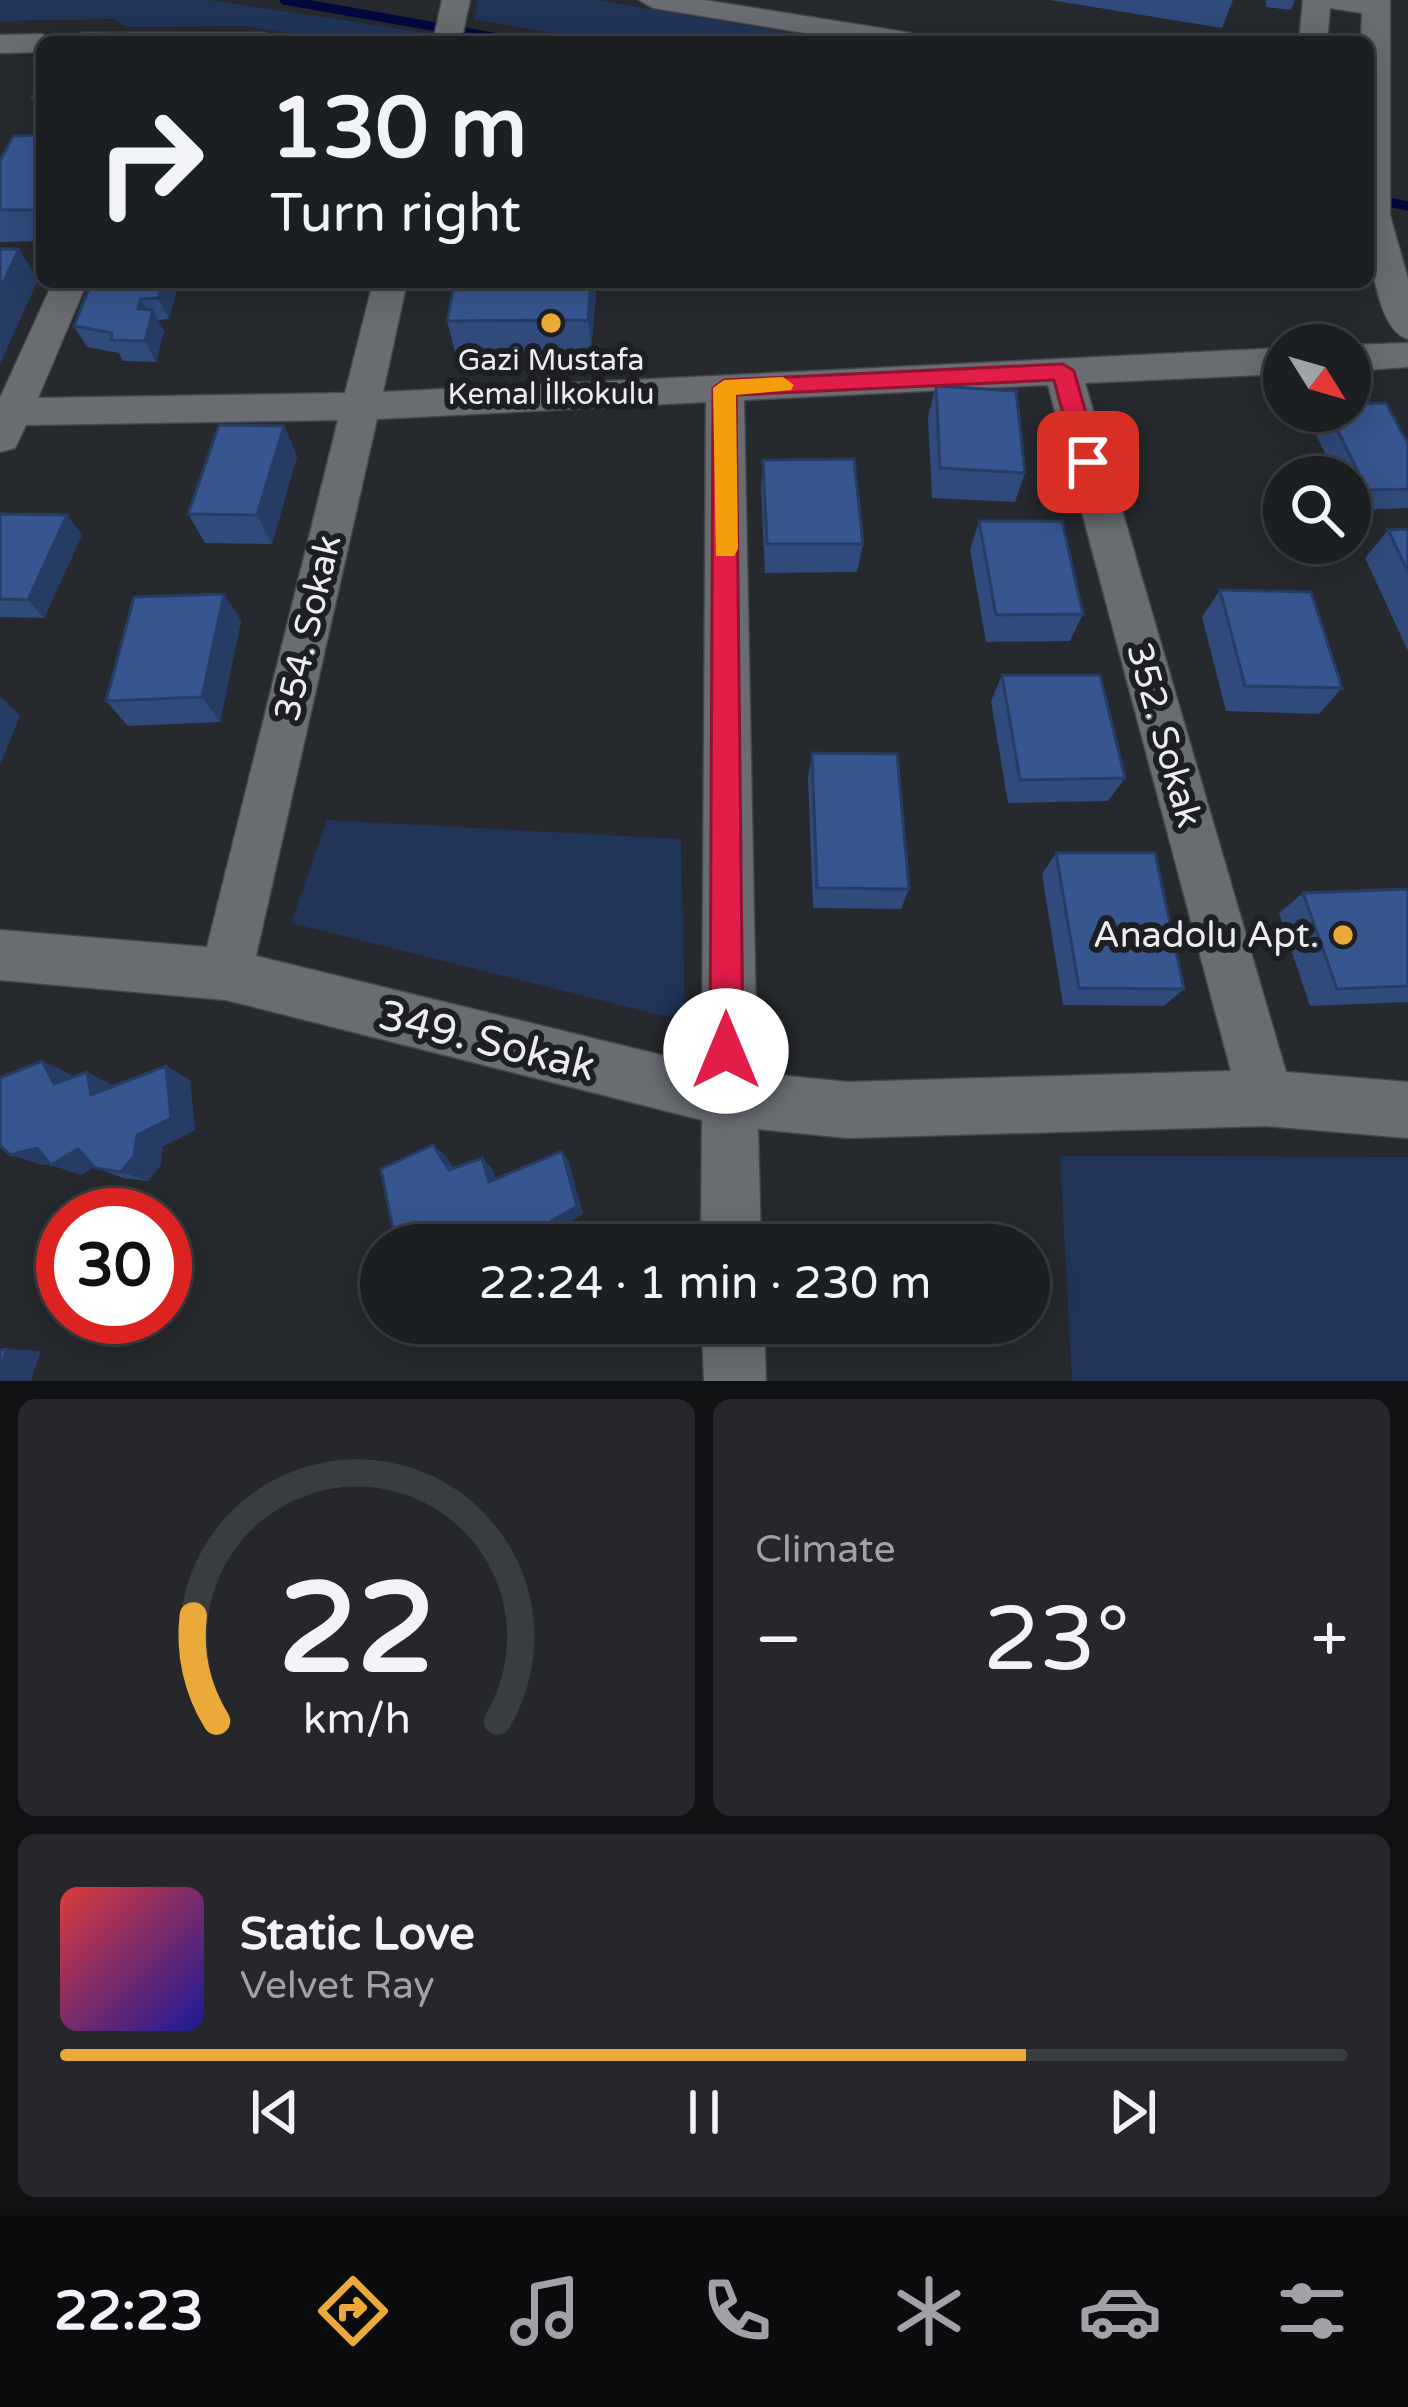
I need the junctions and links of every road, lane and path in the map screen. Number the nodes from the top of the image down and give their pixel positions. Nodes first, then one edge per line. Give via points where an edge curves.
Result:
1 (653, 0) edge
2 (1317, 0) edge
3 (1329, 0) edge
4 (1376, 4) edge
5 (874, 36) edge
6 (1314, 36) edge
7 (36, 43) edge
8 (0, 44) edge
9 (1374, 49) edge
10 (1374, 118) edge
11 (1408, 125) edge
12 (1374, 153) edge
13 (1380, 225) edge
14 (67, 288) edge
15 (389, 288) edge
16 (1408, 327) edge
17 (1408, 356) edge
18 (1371, 357) edge
19 (1263, 362) edge
20 (1063, 371) junction
21 (724, 388) junction
22 (361, 406) junction
23 (4, 422) edge
24 (0, 955) edge
25 (226, 974) junction
26 (726, 1098) junction
27 (1266, 1098) junction
28 (1408, 1110) edge
29 (729, 1224) edge
30 (734, 1344) edge
31 (735, 1381) edge

1 - 5 street
2 - 6 street
3 - 4 street
4 - 9 street
7 - 8 street
10 - 11 street
12 - 13 street
13 - 16 street
14 - 23 street
15 - 22 street, 354. Sokak
17 - 18 street
19 - 20 street
20 - 21 street
20 - 27 street, 352. Sokak
21 - 22 street
21 - 26 street
22 - 23 street
22 - 25 street, 354. Sokak
24 - 25 street, 349. Sokak
25 - 26 street, 349. Sokak
26 - 27 street, 349. Sokak via 848,1110
26 - 29 street
27 - 28 street, 349. Sokak
30 - 31 street

